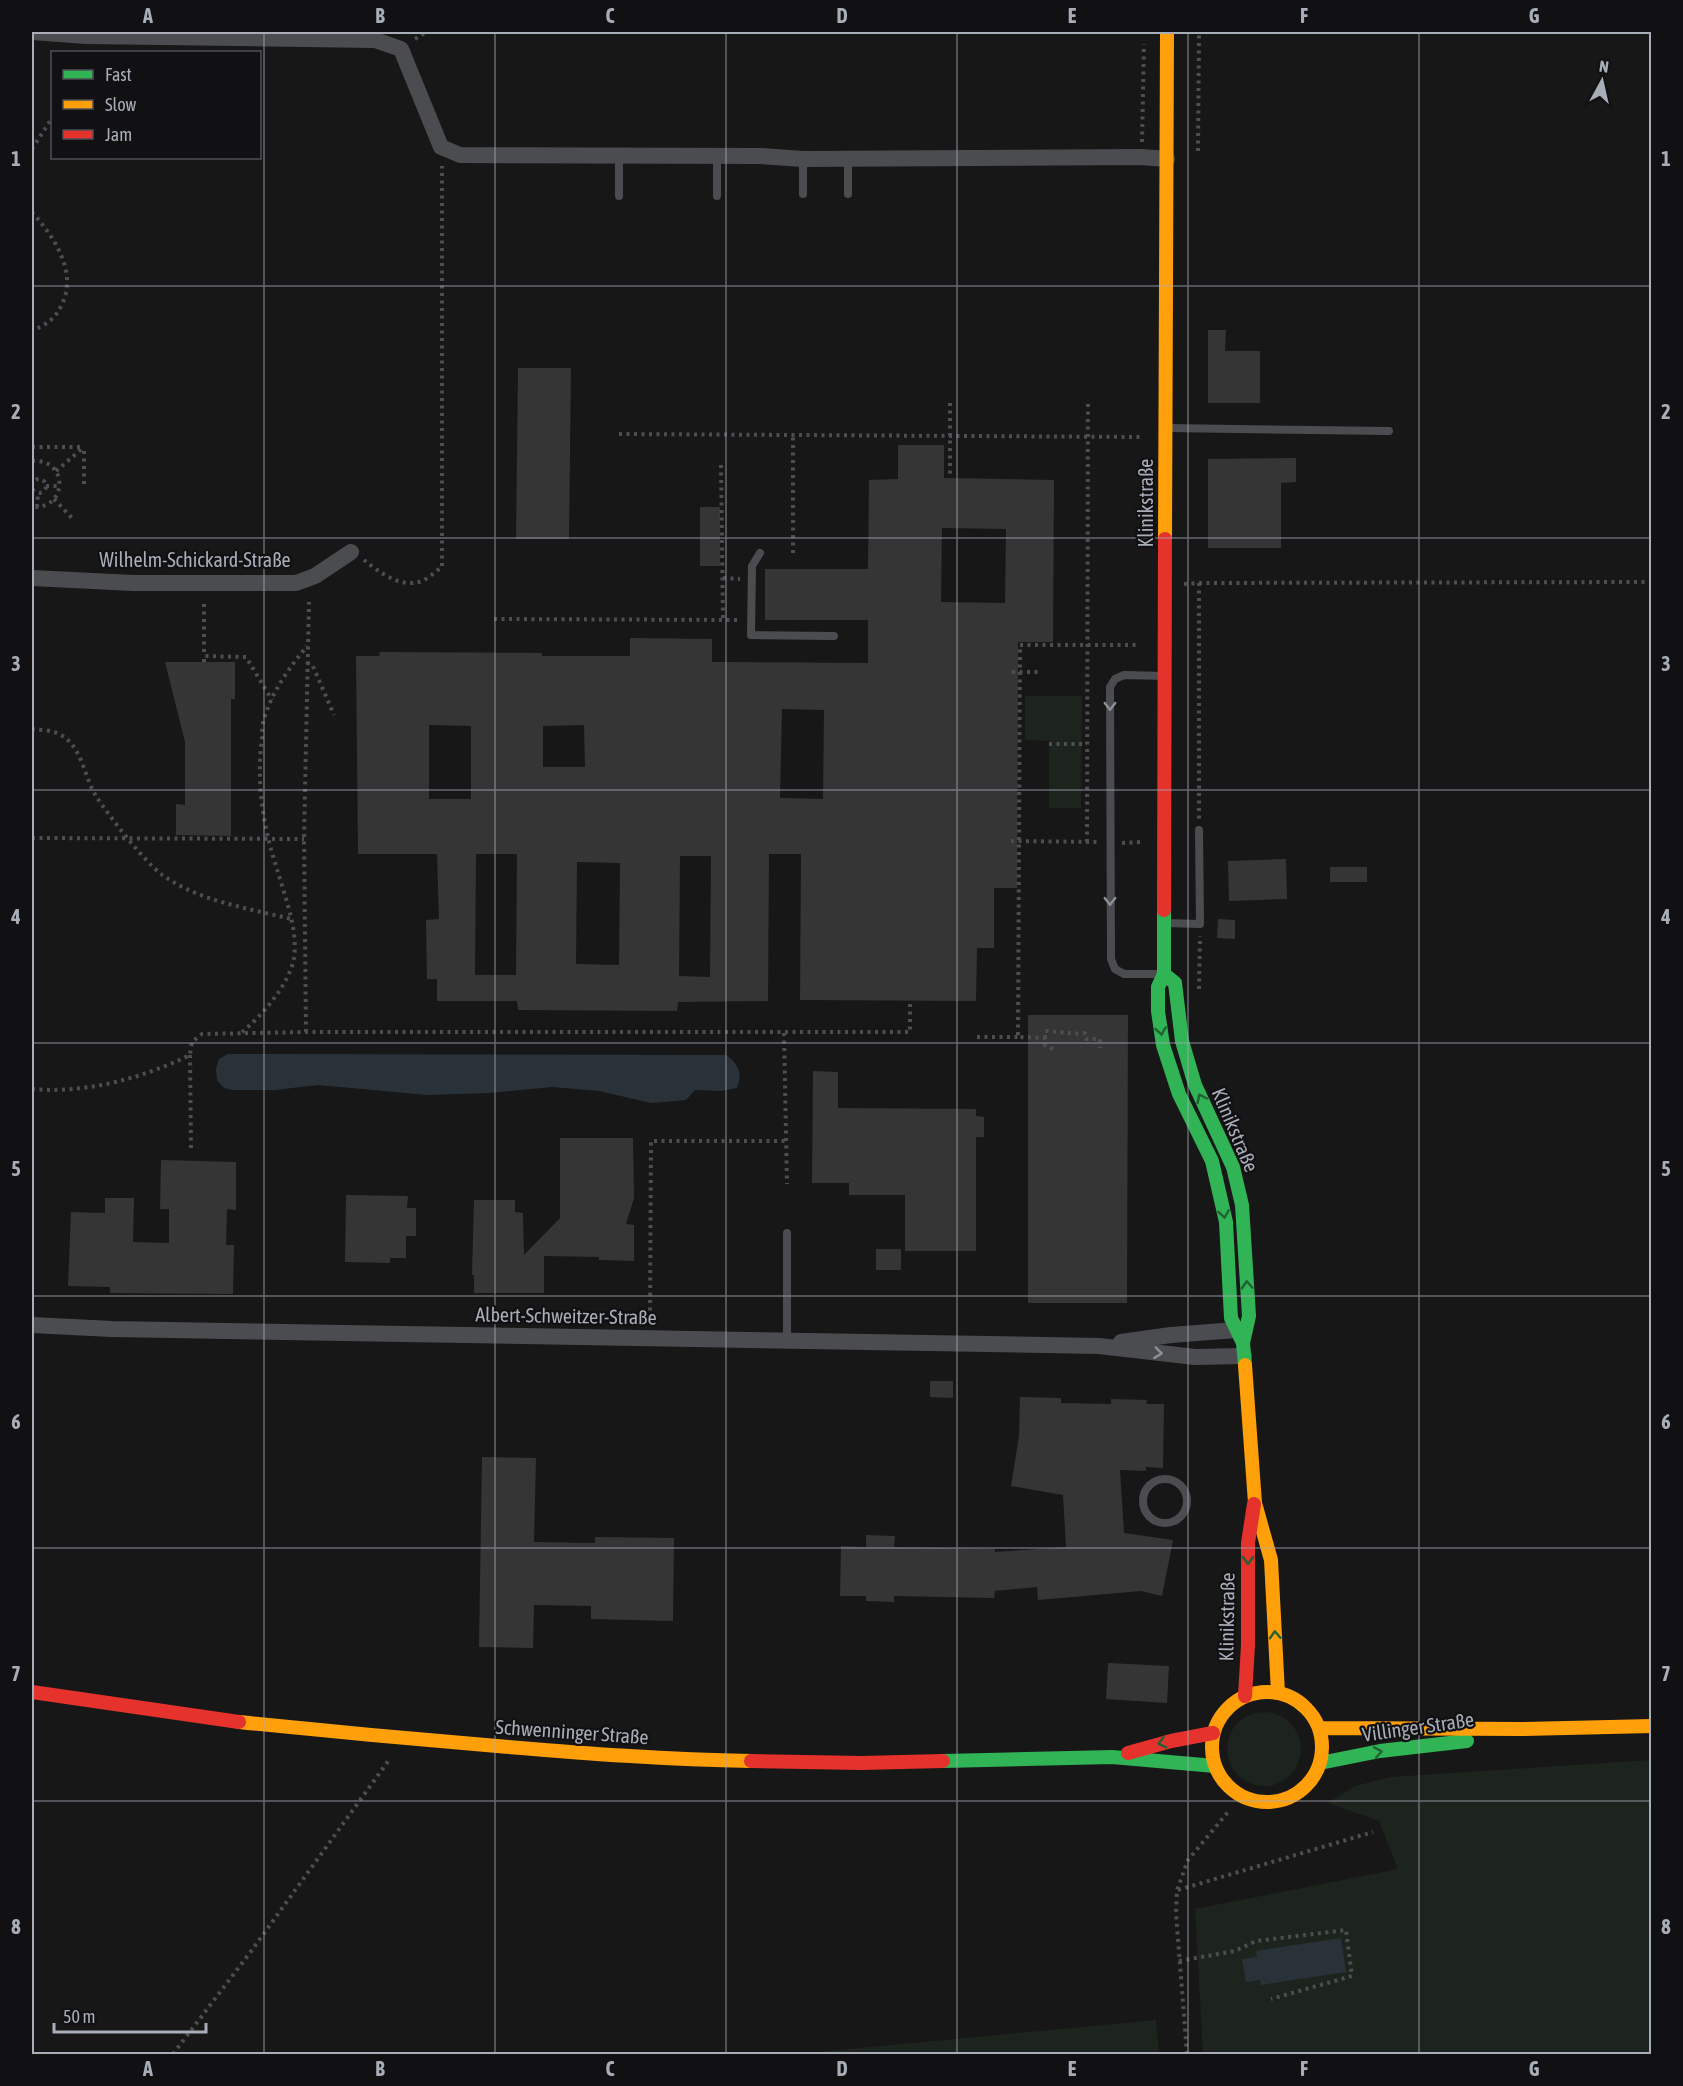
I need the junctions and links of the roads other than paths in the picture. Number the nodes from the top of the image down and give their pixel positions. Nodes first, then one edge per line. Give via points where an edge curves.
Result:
1 (32, 32) edge
2 (1167, 32) edge
3 (619, 154) junction
4 (717, 155) junction
5 (803, 159) junction
6 (848, 159) junction
7 (1167, 159) junction
8 (803, 194) dead end
9 (848, 194) dead end
10 (619, 196) dead end
11 (717, 196) dead end
12 (1166, 428) junction
13 (1389, 431) dead end
14 (351, 552) road end
15 (760, 553) dead end
16 (32, 578) edge
17 (834, 636) dead end
18 (1165, 676) junction
19 (1199, 830) road end
20 (1165, 923) junction
21 (1164, 974) junction
22 (787, 1233) dead end
23 (32, 1325) edge
24 (787, 1341) junction
25 (1241, 1343) junction
26 (1100, 1346) junction
27 (1255, 1503) junction
28 (1183, 1514) joint
29 (32, 1692) edge
30 (1278, 1693) junction
31 (1245, 1696) junction
32 (1652, 1726) edge
33 (1319, 1728) junction
34 (1522, 1729) junction
35 (1213, 1733) junction
36 (1112, 1757) junction
37 (1320, 1763) junction
38 (1215, 1766) junction

1 - 3 street via 375,40 401,49 441,147 460,155
2 - 7 street, Klinikstraße
3 - 4 street
3 - 10 lane
4 - 5 street
4 - 11 lane
5 - 6 street
5 - 8 lane
6 - 7 street
6 - 9 lane
7 - 12 street, Klinikstraße
12 - 13 lane
12 - 18 street, Klinikstraße
14 - 16 street, Wilhelm-Schickard-Straße via 315,576 296,583 133,583
15 - 17 lane via 752,566 752,635
18 - 20 street, Klinikstraße
18 -> 21 lane via 1124,675 1110,687 1111,959 1115,969 1124,974
19 - 20 lane via 1200,924
20 - 21 street, Klinikstraße
21 -> 25 street, Klinikstraße via 1158,987 1163,1045 1179,1094 1212,1161 1226,1222 1231,1318
25 -> 21 street, Klinikstraße via 1249,1316 1242,1205 1233,1167 1195,1085 1182,1041 1175,983
22 - 24 lane
23 - 24 street, Albert-Schweitzer-Straße
24 - 26 street, Albert-Schweitzer-Straße
25 - 26 street, Albert-Schweitzer-Straße via 1171,1335
26 -> 25 street, Albert-Schweitzer-Straße via 1195,1357
25 - 27 street, Klinikstraße
30 -> 27 street, Klinikstraße via 1271,1560
27 -> 31 street, Klinikstraße via 1248,1543
28 - 28 lane via 1186,1493 1176,1481 1155,1481 1145,1491 1145,1511 1156,1521 1171,1522
29 - 36 street, Schwenninger Straße via 319,1730 693,1760 861,1763
30 - 31 street
30 - 33 street via 1296,1700 1310,1712
31 - 35 street via 1225,1711
32 - 34 street, Villinger Straße
33 - 34 street, Villinger Straße
33 - 37 street
37 -> 34 street, Villinger Straße
35 -> 36 street, Schwenninger Straße
35 - 38 street
36 - 38 street, Schwenninger Straße
37 - 38 street via 1313,1779 1301,1791 1286,1800 1269,1803 1236,1793 1223,1782

